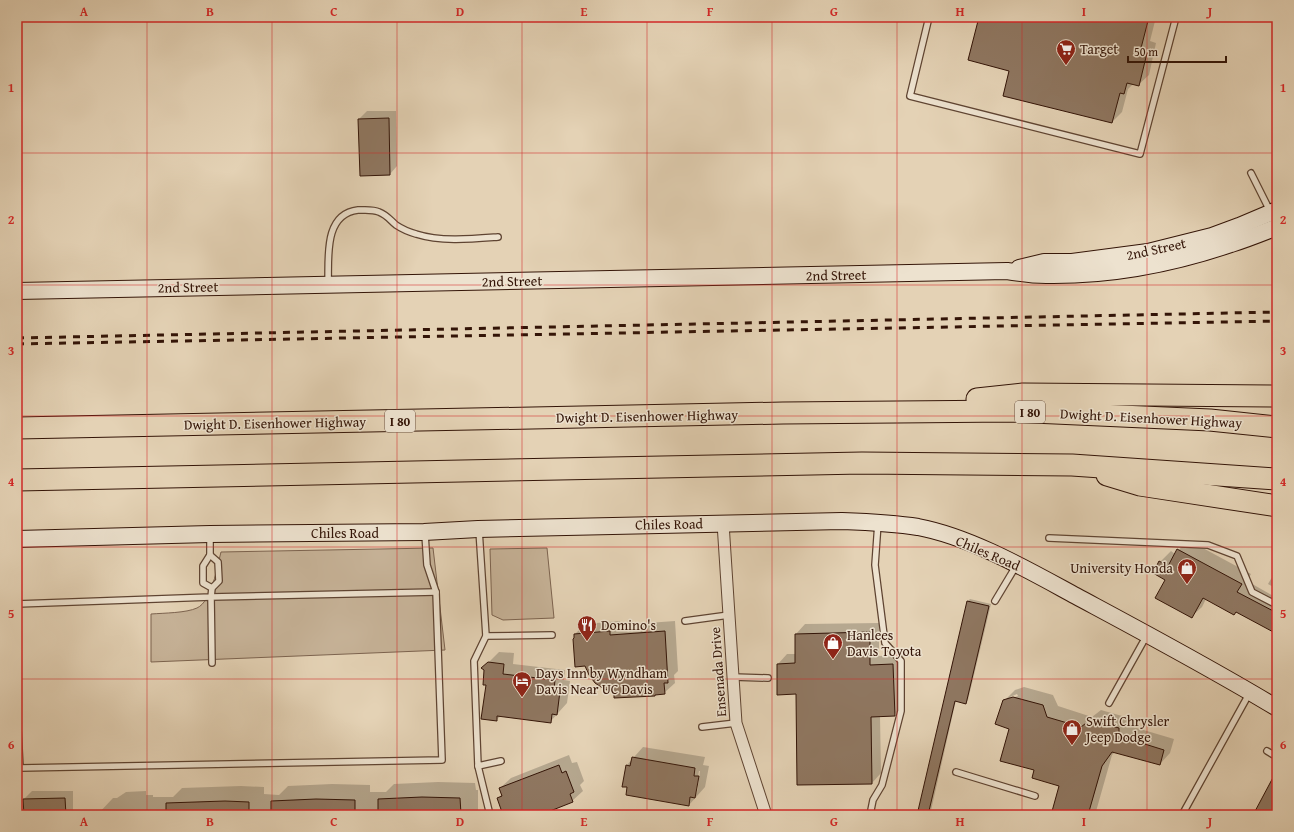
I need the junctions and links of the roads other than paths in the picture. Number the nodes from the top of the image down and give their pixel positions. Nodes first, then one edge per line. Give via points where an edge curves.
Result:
1 (929, 17) edge
2 (1176, 17) edge
3 (1251, 173) dead end
4 (1275, 217) edge
5 (498, 237) dead end
6 (328, 284) junction
7 (17, 291) edge
8 (1277, 396) edge
9 (783, 413) junction
10 (1277, 427) edge
11 (17, 428) edge
12 (1072, 465) junction
13 (1277, 479) edge
14 (17, 480) edge
15 (1277, 506) edge
16 (878, 522) junction
17 (723, 523) junction
18 (478, 529) junction
19 (424, 532) junction
20 (210, 534) junction
21 (1049, 538) dead end
22 (17, 539) edge
23 (210, 555) junction
24 (1017, 564) junction
25 (212, 588) junction
26 (436, 592) junction
27 (211, 597) junction
28 (996, 601) dead end
29 (17, 604) edge
30 (1277, 605) edge
31 (730, 615) junction
32 (685, 621) dead end
33 (1147, 634) junction
34 (552, 635) dead end
35 (486, 636) junction
36 (212, 664) dead end
37 (733, 677) junction
38 (768, 678) dead end
39 (1250, 692) junction
40 (1109, 703) dead end
41 (1277, 708) edge
42 (17, 711) edge
43 (736, 723) junction
44 (702, 727) dead end
45 (1267, 751) dead end
46 (1277, 757) edge
47 (501, 761) dead end
48 (478, 766) junction
49 (956, 772) dead end
50 (1035, 796) dead end
51 (490, 815) edge
52 (766, 815) edge
53 (870, 815) edge
54 (1182, 815) edge

1 - 2 lane via 910,96 1140,154
3 - 4 lane
4 - 6 street, 2nd Street via 1154,251 1090,260 1044,262 1007,271
5 - 6 lane via 432,237 403,229 378,211 353,211 337,221 332,231
6 - 7 street, 2nd Street
8 - 9 highway via 1023,394 899,406
9 - 10 highway, Dwight D. Eisenhower Highway / I 80 via 1011,411 1210,420
9 - 11 highway, Dwight D. Eisenhower Highway / I 80
12 - 13 highway
12 - 14 highway via 862,463
12 - 15 highway via 1140,485
16 - 17 street, Chiles Road
16 - 24 street, Chiles Road via 919,527 949,536
16 - 53 lane via 875,565 885,643 901,661 902,712 882,785 873,800
17 - 18 street, Chiles Road
17 - 31 street, Ensenada Drive
18 - 19 street, Chiles Road
18 - 35 lane
19 - 20 street, Chiles Road
19 - 26 lane via 428,565
20 - 22 street, Chiles Road
20 - 23 lane
21 - 30 lane via 1208,545 1237,556 1252,592
23 - 25 lane via 218,562 219,581
23 - 25 lane via 202,566 204,583
24 - 28 lane
24 - 33 street, Chiles Road
25 - 27 lane
26 - 27 lane
26 - 42 lane via 442,760 20,768
27 - 29 lane
27 - 36 lane
31 - 32 lane
31 - 37 street, Ensenada Drive
33 - 39 street, Chiles Road
33 - 40 lane
34 - 35 lane
35 - 48 lane via 474,661
37 - 38 lane
37 - 43 street, Ensenada Drive
39 - 41 street, Chiles Road
39 - 54 lane
43 - 44 lane
43 - 52 street, Ensenada Drive
45 - 46 lane
47 - 48 lane
48 - 51 lane
49 - 50 lane

